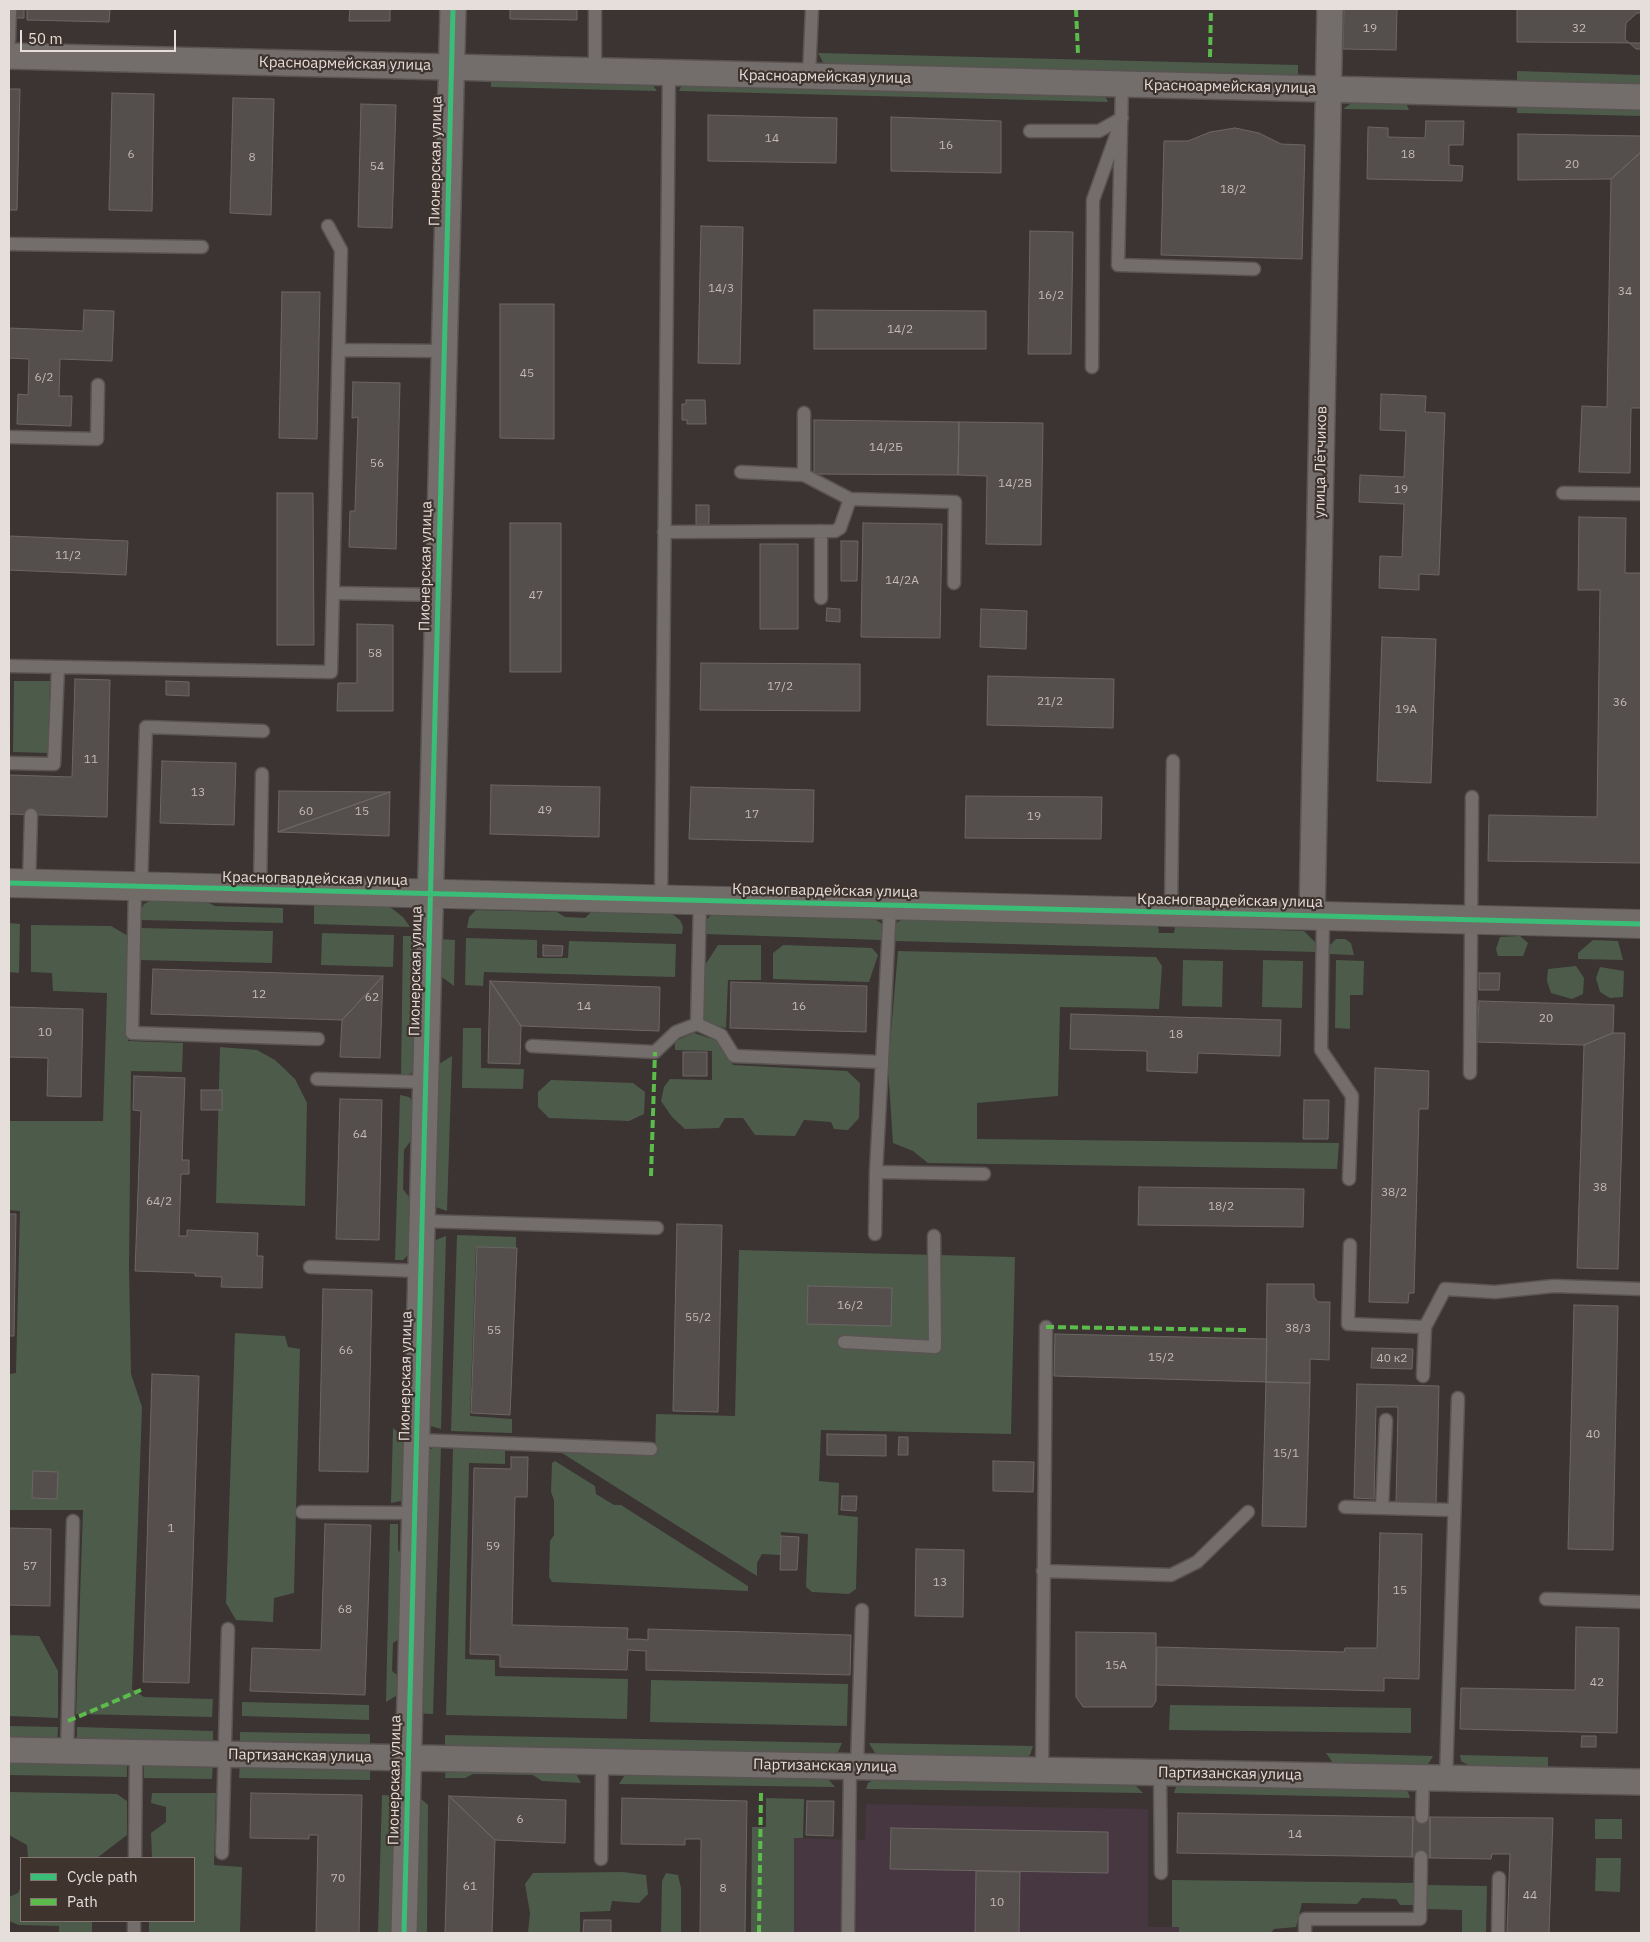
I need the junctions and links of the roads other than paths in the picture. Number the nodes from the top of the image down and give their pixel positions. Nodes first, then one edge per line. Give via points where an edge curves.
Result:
1 (10, 9) edge
2 (453, 9) edge
3 (596, 9) edge
4 (812, 9) edge
5 (1330, 9) edge
6 (9, 40) edge
7 (9, 56) edge
8 (451, 67) junction
9 (596, 71) junction
10 (669, 73) junction
11 (809, 76) junction
12 (1122, 84) junction
13 (1328, 89) junction
14 (1641, 97) edge
15 (1122, 118) junction
16 (1030, 131) dead end
17 (328, 226) dead end
18 (9, 244) edge
19 (202, 247) dead end
20 (1254, 269) dead end
21 (340, 350) junction
22 (444, 351) junction
23 (1092, 367) dead end
24 (98, 385) dead end
25 (804, 413) dead end
26 (9, 437) edge
27 (741, 472) dead end
28 (804, 475) junction
29 (1563, 493) dead end
30 (1641, 494) edge
31 (850, 499) junction
32 (822, 531) junction
33 (664, 532) junction
34 (954, 583) dead end
35 (333, 593) junction
36 (438, 595) junction
37 (821, 598) dead end
38 (9, 666) edge
39 (58, 667) junction
40 (263, 731) dead end
41 (1173, 762) dead end
42 (9, 763) edge
43 (262, 774) dead end
44 (1472, 798) dead end
45 (31, 815) dead end
46 (19, 884) edge
47 (138, 887) junction
48 (260, 890) junction
49 (430, 894) junction
50 (660, 900) junction
51 (700, 900) junction
52 (890, 905) junction
53 (1171, 912) junction
54 (1318, 916) junction
55 (1470, 920) junction
56 (1641, 924) edge
57 (697, 1024) junction
58 (318, 1039) dead end
59 (532, 1046) dead end
60 (882, 1062) junction
61 (1470, 1073) dead end
62 (317, 1078) dead end
63 (426, 1082) junction
64 (876, 1172) junction
65 (984, 1174) dead end
66 (1350, 1179) dead end
67 (422, 1221) junction
68 (657, 1228) dead end
69 (875, 1234) dead end
70 (934, 1236) dead end
71 (1350, 1245) dead end
72 (310, 1267) dead end
73 (421, 1271) junction
74 (1641, 1289) edge
75 (1046, 1327) dead end
76 (1425, 1327) junction
77 (844, 1342) dead end
78 (1424, 1376) dead end
79 (1458, 1398) dead end
80 (1386, 1420) dead end
81 (417, 1440) junction
82 (651, 1449) dead end
83 (1344, 1508) dead end
84 (1382, 1508) junction
85 (1453, 1510) junction
86 (302, 1512) dead end
87 (1248, 1512) dead end
88 (415, 1513) junction
89 (73, 1521) dead end
90 (1043, 1571) junction
91 (1546, 1599) dead end
92 (1641, 1602) edge
93 (862, 1610) dead end
94 (228, 1629) dead end
95 (9, 1750) edge
96 (67, 1752) junction
97 (136, 1753) junction
98 (225, 1755) junction
99 (408, 1758) junction
100 (602, 1762) junction
101 (854, 1767) junction
102 (1042, 1771) junction
103 (1160, 1773) junction
104 (1435, 1778) junction
105 (1641, 1782) edge
106 (1422, 1817) dead end
107 (222, 1853) dead end
108 (135, 1857) edge
109 (1421, 1857) dead end
110 (601, 1859) dead end
111 (1161, 1873) dead end
112 (1499, 1878) dead end
113 (404, 1933) edge
114 (848, 1933) edge
115 (1304, 1933) edge
116 (1498, 1933) edge

1 - 6 lane
2 - 8 street, Пионерская улица
3 - 9 lane
4 - 11 lane
5 - 13 street, улица Лётчиков
7 - 8 street, Красноармейская улица
8 - 9 street, Красноармейская улица
8 - 22 street, Пионерская улица
9 - 10 street, Красноармейская улица
10 - 11 street, Красноармейская улица
10 - 33 lane
11 - 12 street, Красноармейская улица
12 - 13 street, Красноармейская улица
12 - 15 lane
13 - 14 street, Красноармейская улица
13 - 54 street, улица Лётчиков
15 - 16 lane via 1099,131
15 - 20 lane via 1118,265
15 - 23 lane via 1094,200
17 - 21 lane via 341,250
18 - 19 lane
21 - 22 lane
21 - 35 lane
22 - 36 street, Пионерская улица
24 - 26 lane via 97,438
25 - 28 lane
27 - 28 lane
28 - 31 lane
29 - 30 lane
31 - 32 lane via 840,528
31 - 34 lane via 955,502
32 - 33 lane
32 - 37 lane
33 - 50 lane
35 - 36 lane
35 - 39 lane via 331,672
36 - 49 street, Пионерская улица
38 - 39 lane
39 - 42 lane via 54,764 32,770
40 - 47 lane via 146,727
41 - 53 lane
43 - 48 lane
44 - 55 lane
45 - 46 lane
46 - 47 street, Красногвардейская улица
47 - 48 street, Красногвардейская улица
47 - 58 lane via 132,1033
48 - 49 street, Красногвардейская улица
49 - 50 street, Красногвардейская улица
49 - 63 street, Пионерская улица
50 - 51 street, Красногвардейская улица
51 - 52 street, Красногвардейская улица
51 - 57 lane
52 - 53 street, Красногвардейская улица
52 - 60 lane
53 - 54 street, Красногвардейская улица
54 - 55 street, Красногвардейская улица
54 - 66 lane via 1321,1050 1352,1096
55 - 56 street, Красногвардейская улица
55 - 61 lane
57 - 59 lane via 676,1032 655,1052
57 - 60 lane via 721,1035 734,1056
60 - 64 lane
62 - 63 lane
63 - 67 street, Пионерская улица
64 - 65 lane
64 - 69 lane
67 - 68 lane
67 - 73 street, Пионерская улица
70 - 77 lane via 935,1347
71 - 76 lane via 1348,1324
72 - 73 lane
73 - 81 street, Пионерская улица
74 - 76 lane via 1554,1286 1495,1292 1445,1289
75 - 90 lane
76 - 78 lane
79 - 85 lane
80 - 84 lane
81 - 82 lane
81 - 88 street, Пионерская улица
83 - 84 lane
84 - 85 lane
85 - 104 lane
86 - 88 lane
87 - 90 lane via 1197,1562 1171,1574
88 - 99 street, Пионерская улица
89 - 96 lane
90 - 102 lane
91 - 92 lane
93 - 101 lane
94 - 98 lane
95 - 96 street, Партизанская улица
96 - 97 street, Партизанская улица
97 - 98 street, Партизанская улица
97 - 108 lane
98 - 99 street, Партизанская улица
98 - 107 lane
99 - 100 street, Партизанская улица
99 - 113 street, Пионерская улица
100 - 101 street, Партизанская улица
100 - 110 lane
101 - 102 street, Партизанская улица
101 - 114 lane
102 - 103 street, Партизанская улица
103 - 104 street, Партизанская улица
103 - 111 lane
104 - 105 street, Партизанская улица
104 - 106 lane
109 - 115 lane via 1420,1919 1305,1919
112 - 116 lane

